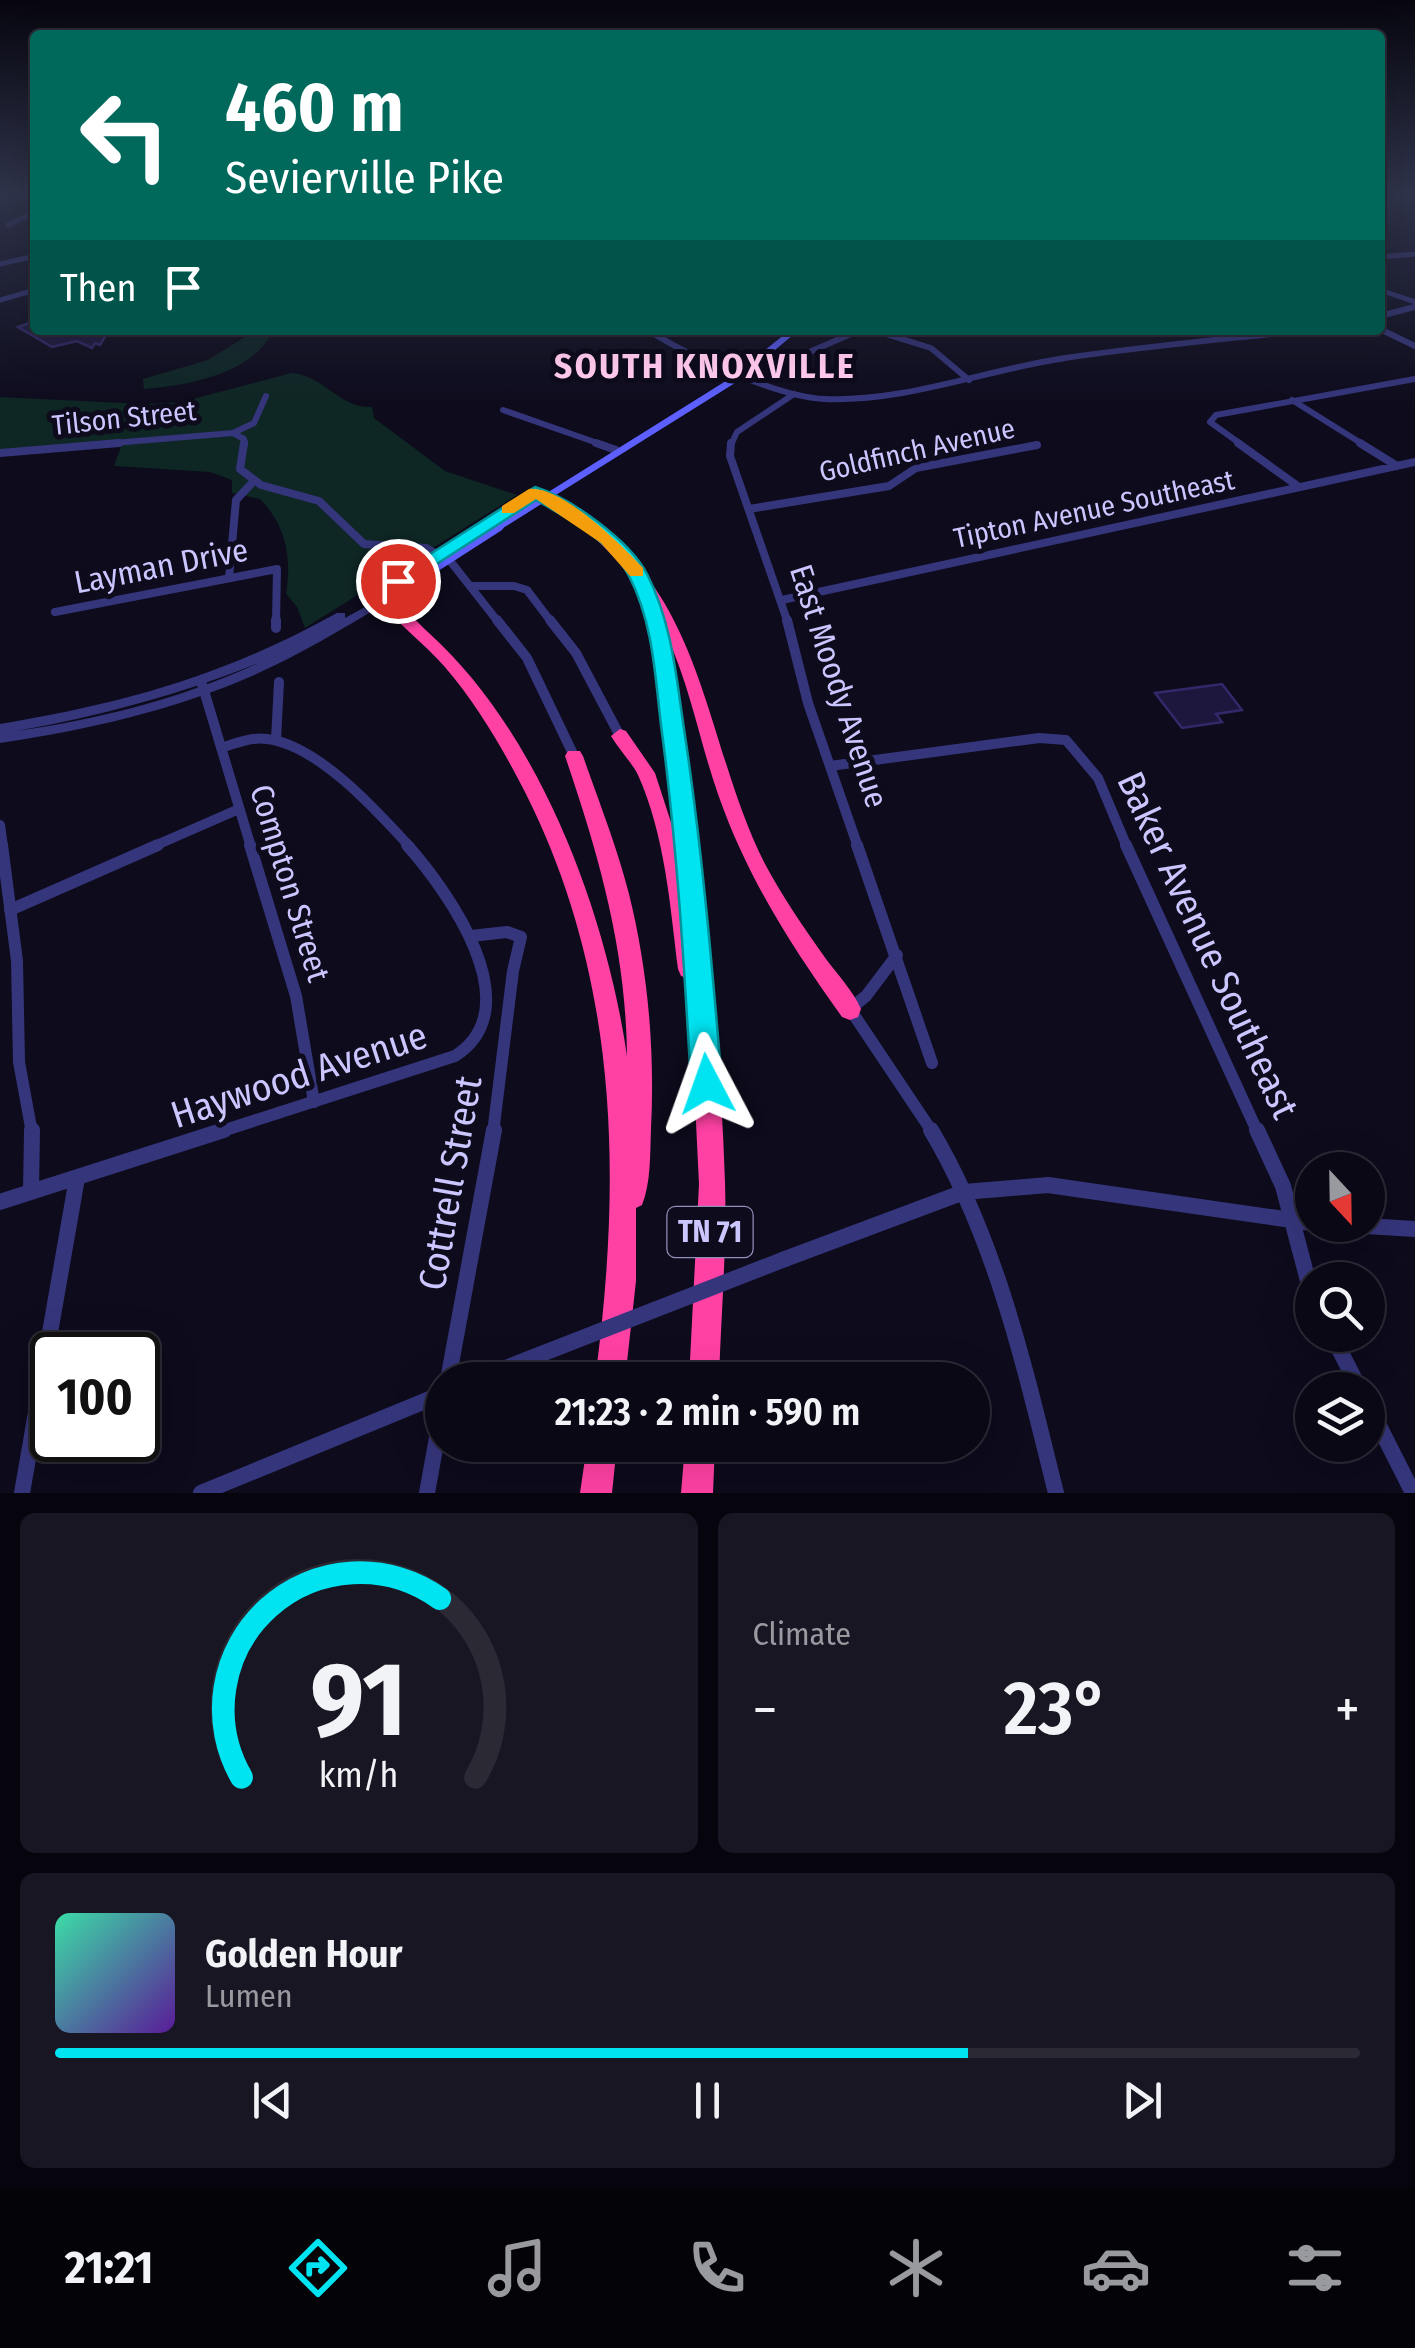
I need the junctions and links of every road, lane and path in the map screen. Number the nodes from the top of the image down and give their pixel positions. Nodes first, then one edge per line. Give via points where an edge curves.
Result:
1 (30, 291) edge
2 (1385, 292) edge
3 (0, 300) edge
4 (1415, 304) edge
5 (1385, 314) edge
6 (1385, 331) edge
7 (656, 335) edge
8 (789, 335) edge
9 (848, 335) edge
10 (889, 335) edge
11 (1264, 335) edge
12 (1415, 346) edge
13 (807, 353) dead end
14 (740, 374) junction
15 (1415, 379) edge
16 (969, 380) junction
17 (794, 394) junction
18 (266, 396) dead end
19 (1292, 400) junction
20 (503, 410) dead end
21 (234, 432) junction
22 (1038, 446) dead end
23 (612, 449) junction
24 (0, 453) edge
25 (1415, 462) edge
26 (1396, 466) junction
27 (251, 484) junction
28 (559, 486) junction
29 (1299, 488) junction
30 (539, 494) junction
31 (748, 509) junction
32 (574, 514) junction
33 (495, 523) junction
34 (638, 573) junction
35 (229, 578) junction
36 (472, 585) junction
37 (494, 590) junction
38 (380, 597) junction
39 (782, 600) junction
40 (488, 605) junction
41 (56, 612) dead end
42 (276, 628) dead end
43 (279, 682) dead end
44 (203, 688) junction
45 (0, 729) edge
46 (620, 736) joint
47 (0, 738) edge
48 (276, 740) junction
49 (222, 748) junction
50 (574, 756) joint
51 (830, 766) junction
52 (238, 809) junction
53 (0, 825) edge
54 (10, 910) junction
55 (471, 936) junction
56 (897, 955) junction
57 (850, 1009) junction
58 (932, 1063) dead end
59 (707, 1084) junction
60 (314, 1102) junction
61 (77, 1178) junction
62 (31, 1192) junction
63 (964, 1192) junction
64 (0, 1202) edge
65 (1292, 1222) junction
66 (1295, 1222) edge
67 (1385, 1227) edge
68 (1415, 1229) edge
69 (1303, 1262) edge
70 (621, 1291) junction
71 (451, 1362) edge
72 (521, 1362) edge
73 (612, 1362) edge
74 (705, 1362) edge
75 (425, 1401) edge
76 (1385, 1438) edge
77 (433, 1462) edge
78 (600, 1462) edge
79 (699, 1462) edge
80 (22, 1493) edge
81 (201, 1493) edge
82 (427, 1493) edge
83 (596, 1493) edge
84 (697, 1493) edge
85 (1056, 1493) edge
86 (1413, 1493) edge

1 - 3 street
2 - 4 street
4 - 5 street
6 - 12 street
7 - 14 street
8 - 14 main road
9 - 13 street
10 - 16 street via 930,348
11 - 16 street via 1064,358
14 - 17 street
14 - 23 main road
15 - 19 street
16 - 17 street via 856,398
17 - 31 street, East Moody Avenue via 731,440
18 - 21 street via 254,423
19 - 26 street
19 - 29 street via 1216,415 1210,422
20 - 23 street
21 - 24 street, Tilson Street
21 - 27 street, Tilson Street via 244,439 240,469
22 - 31 street, Goldfinch Avenue via 916,468 889,486
23 - 28 main road
23 - 30 main road
25 - 26 street, Tipton Avenue Southeast
26 - 29 street, Tipton Avenue Southeast
27 - 35 street via 236,500
27 - 36 street via 312,498 364,544 434,551
28 - 30 main road
28 - 32 highway via 562,504
29 - 39 street, Tipton Avenue Southeast
30 - 32 highway
30 - 33 main road
31 - 39 street, East Moody Avenue
32 - 34 highway
33 - 38 main road
33 - 38 main road, bridge
34 - 57 highway via 673,626 761,876
34 - 59 highway via 658,626 690,844
35 - 41 street, Layman Drive
35 - 42 street, Layman Drive via 277,568
36 - 37 street
36 - 40 street
37 - 40 street
37 - 46 street via 521,586 539,604 576,652
38 - 44 street
38 - 70 highway via 468,687 527,777 572,882 606,995 619,1082
39 - 51 street, East Moody Avenue
40 - 50 street via 537,676
43 - 48 street
44 - 45 street
44 - 47 street via 85,725
44 - 49 street, Compton Street
46 - 59 highway via 646,772 671,855
48 - 49 street
48 - 55 street, Haywood Avenue via 374,808 416,854
49 - 52 street, Compton Street
50 - 70 highway via 618,894 633,982 636,1168
51 - 56 street, East Moody Avenue
51 - 65 street, Baker Avenue Southeast via 1039,738 1066,740 1081,754 1098,778 1283,1186
52 - 54 street
52 - 60 street, Compton Street via 296,996
53 - 54 street
54 - 62 street via 19,1062 33,1136
55 - 60 street, Haywood Avenue via 484,985 470,1045 455,1056
55 - 71 street, Cottrell Street via 521,937 502,1084
56 - 57 street
56 - 58 street, East Moody Avenue
57 - 63 street via 921,1112
59 - 74 highway, TN 71 via 712,1184
60 - 61 street, Haywood Avenue
61 - 62 street, Haywood Avenue
61 - 80 street
62 - 64 street, Haywood Avenue
63 - 65 street via 1048,1185
63 - 72 street, bridge
63 - 85 street via 998,1281
65 - 66 street
65 - 69 street, Baker Avenue Southeast
67 - 68 street
70 - 73 highway
75 - 81 street
76 - 86 street
77 - 82 street
78 - 83 highway
79 - 84 highway

